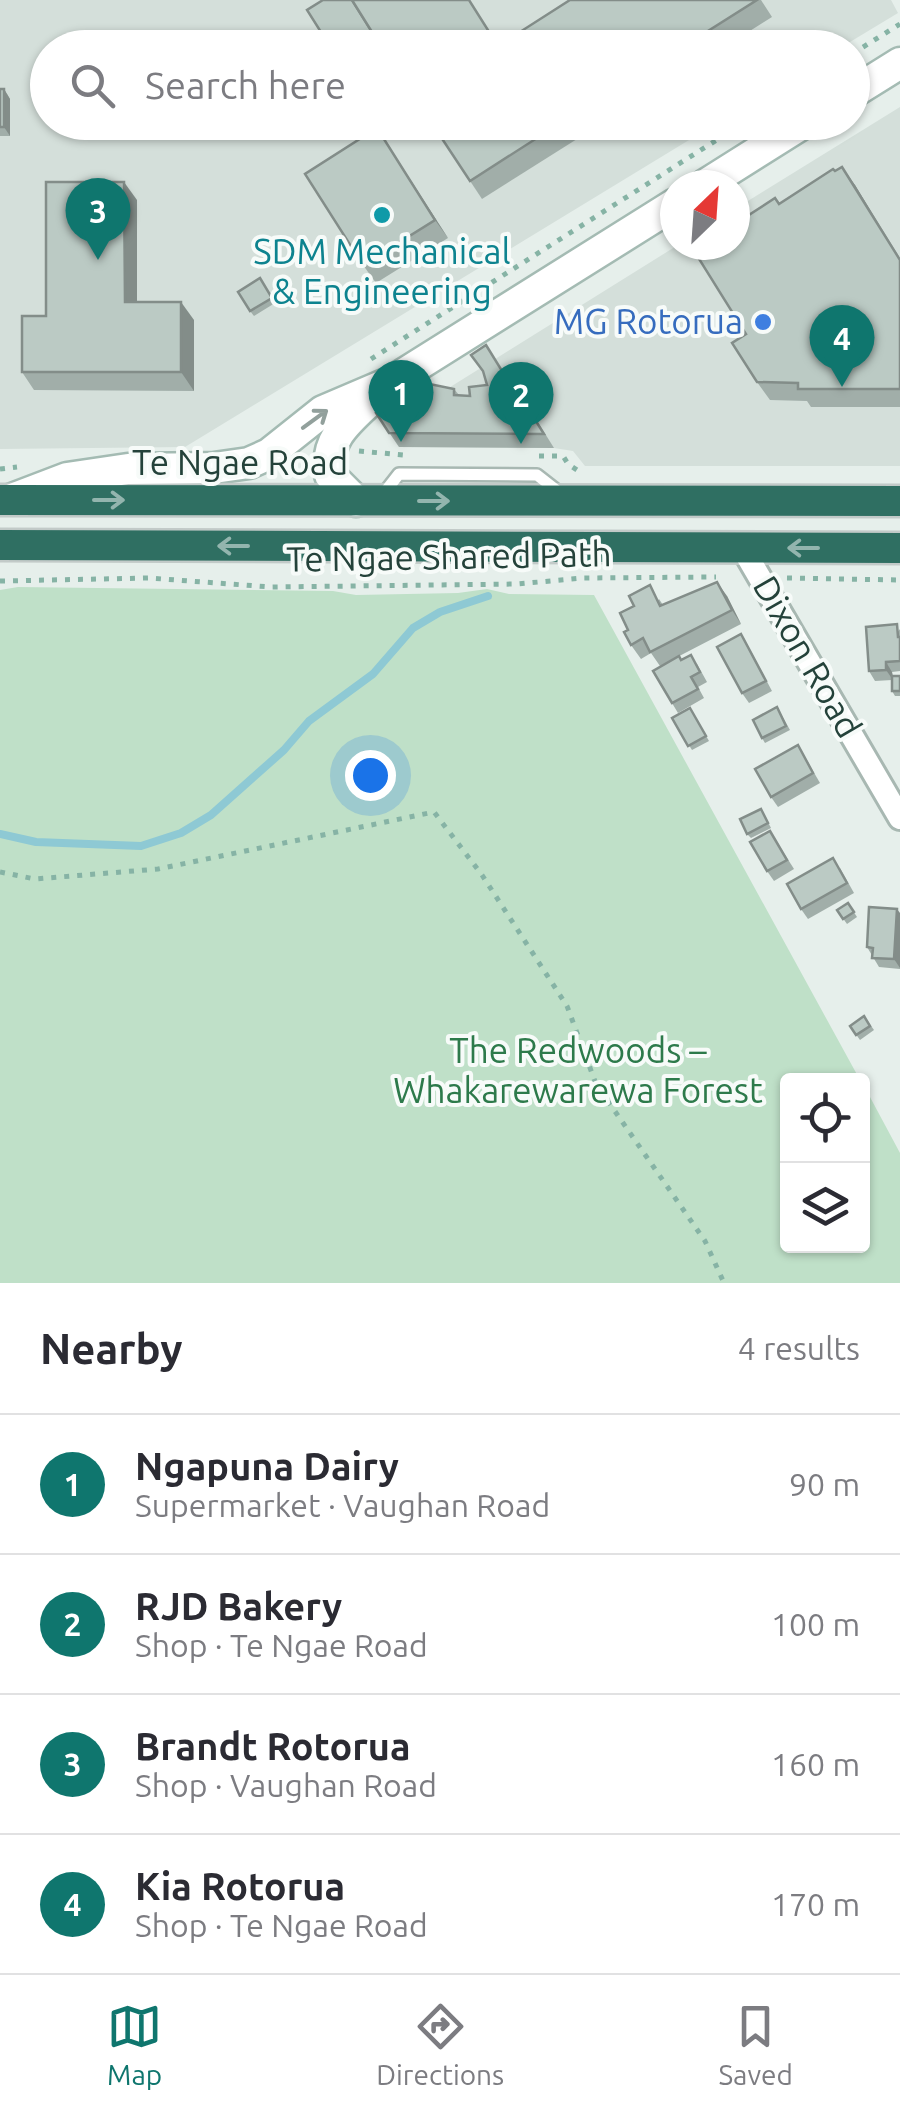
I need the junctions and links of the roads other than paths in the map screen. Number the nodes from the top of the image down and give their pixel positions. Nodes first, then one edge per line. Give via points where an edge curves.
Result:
1 (900, 63) edge
2 (870, 82) edge
3 (776, 140) edge
4 (729, 170) edge
5 (660, 213) edge
6 (391, 382) junction
7 (6, 500) edge
8 (900, 500) edge
9 (367, 501) junction
10 (0, 545) edge
11 (743, 548) junction
12 (900, 548) edge
13 (900, 818) edge

1 - 2 street
3 - 4 street
5 - 6 street
7 -> 6 street via 67,478 250,463 323,411
6 - 9 street via 340,429 328,452 330,475
7 -> 9 highway, Te Ngae Road
9 -> 8 highway, Te Ngae Road
11 -> 10 highway
12 -> 11 highway
11 - 13 street, Dixon Road

